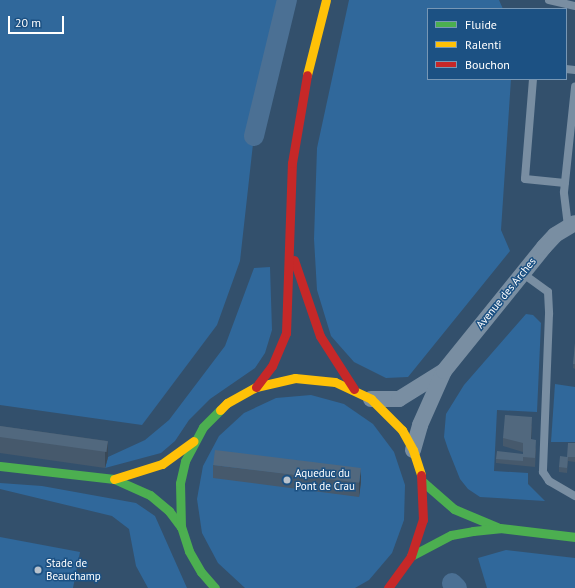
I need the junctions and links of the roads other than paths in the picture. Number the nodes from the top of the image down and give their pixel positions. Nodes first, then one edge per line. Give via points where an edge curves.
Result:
1 (326, 0) edge
2 (554, 1) edge
3 (575, 6) edge
4 (533, 80) edge
5 (575, 87) edge
6 (565, 183) junction
7 (572, 224) edge
8 (290, 249) junction
9 (522, 273) junction
10 (444, 371) junction
11 (256, 387) junction
12 (354, 389) junction
13 (371, 400) junction
14 (194, 441) junction
15 (413, 450) junction
16 (0, 466) edge
17 (114, 479) junction
18 (423, 482) junction
19 (575, 496) edge
20 (181, 527) junction
21 (500, 528) junction
22 (575, 536) edge
23 (411, 556) junction
24 (215, 588) edge
25 (388, 588) edge

1 - 8 main road via 308,66 292,163
2 - 3 lane
4 - 6 lane via 525,179
5 - 6 lane
6 - 7 lane
7 - 9 street, Avenue des Arches via 555,235
8 - 11 main road via 286,333 272,366
8 - 12 main road via 320,336
9 - 10 street, Avenue des Arches
9 - 19 lane via 548,292 542,472 549,481
10 - 13 street, Avenue des Arches via 399,399
10 - 15 street, Avenue des Arches via 420,425
11 - 12 main road via 295,378 322,380
11 - 14 main road via 231,400 214,414
12 - 13 main road
13 - 15 main road via 402,430
14 - 17 main road via 162,464
14 - 20 main road via 185,461 180,483
15 - 18 main road
16 - 17 main road
17 - 20 main road via 150,495 169,511
18 - 21 main road via 454,509
18 - 23 main road via 423,520
20 - 24 main road via 189,551 201,572
21 - 22 main road
21 - 23 main road via 451,535
23 - 25 main road

